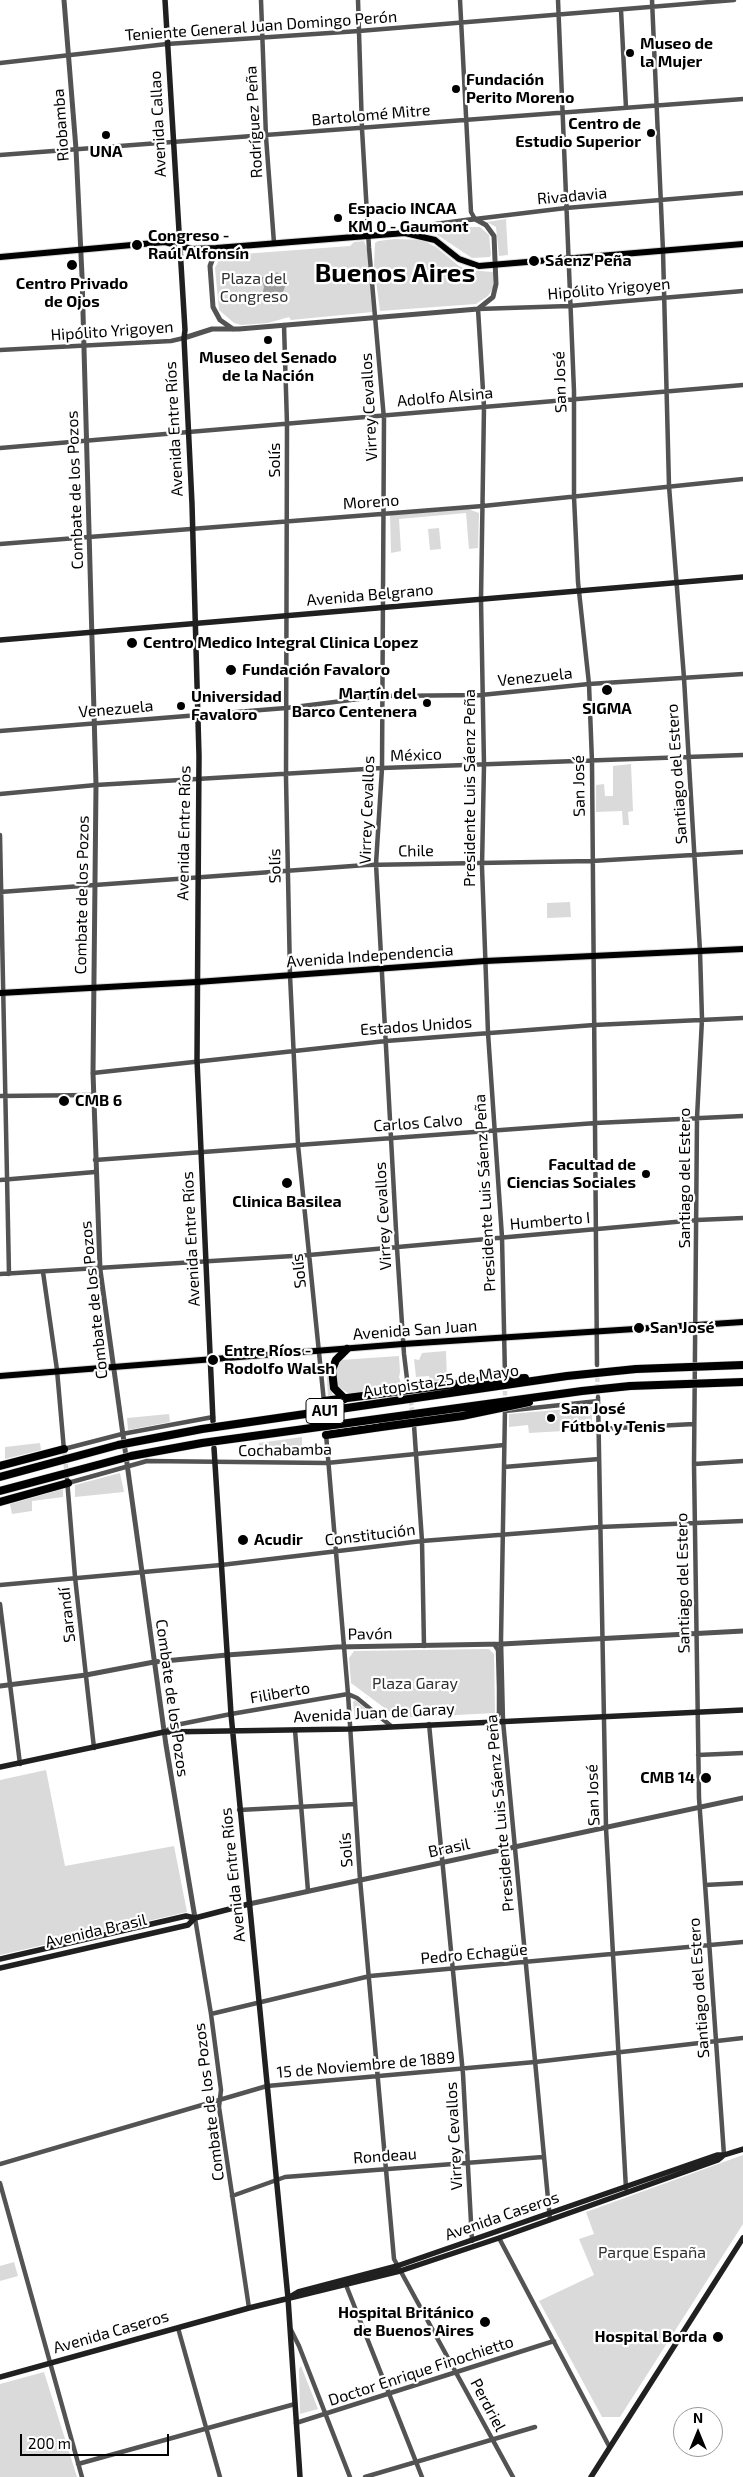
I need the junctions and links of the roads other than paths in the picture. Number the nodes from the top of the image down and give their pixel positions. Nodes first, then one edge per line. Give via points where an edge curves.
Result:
1 (64, 0) edge
2 (165, 0) edge
3 (261, 0) edge
4 (358, 0) edge
5 (460, 0) edge
6 (558, 0) edge
7 (652, 0) edge
8 (734, 0) edge
9 (653, 7) junction
10 (622, 10) junction
11 (559, 15) junction
12 (461, 21) junction
13 (359, 31) junction
14 (262, 37) junction
15 (167, 44) junction
16 (69, 54) junction
17 (0, 63) edge
18 (743, 99) edge
19 (658, 105) junction
20 (626, 108) junction
21 (563, 112) junction
22 (466, 120) junction
23 (362, 128) junction
24 (266, 137) junction
25 (173, 143) junction
26 (76, 149) junction
27 (0, 155) edge
28 (743, 193) edge
29 (661, 201) junction
30 (566, 208) junction
31 (474, 220) junction
32 (405, 233) junction
33 (368, 235) junction
34 (274, 243) junction
35 (743, 244) edge
36 (179, 246) junction
37 (223, 248) junction
38 (81, 250) junction
39 (663, 251) junction
40 (0, 257) edge
41 (568, 258) junction
42 (496, 265) junction
43 (743, 291) edge
44 (665, 297) junction
45 (569, 306) junction
46 (478, 309) junction
47 (376, 317) junction
48 (284, 325) junction
49 (234, 329) junction
50 (184, 338) junction
51 (84, 345) junction
52 (0, 350) edge
53 (743, 386) edge
54 (665, 392) junction
55 (574, 399) junction
56 (484, 407) junction
57 (384, 415) junction
58 (287, 424) junction
59 (189, 432) junction
60 (85, 441) junction
61 (0, 448) edge
62 (743, 479) edge
63 (669, 486) junction
64 (574, 497) junction
65 (483, 506) junction
66 (384, 513) junction
67 (288, 520) junction
68 (192, 528) junction
69 (88, 538) junction
70 (0, 544) edge
71 (743, 577) edge
72 (677, 583) junction
73 (580, 592) junction
74 (481, 600) junction
75 (383, 608) junction
76 (287, 616) junction
77 (195, 624) junction
78 (92, 632) junction
79 (0, 640) edge
80 (743, 674) edge
81 (684, 678) junction
82 (589, 684) junction
83 (482, 695) junction
84 (383, 696) junction
85 (286, 708) junction
86 (198, 714) junction
87 (94, 724) junction
88 (0, 731) edge
89 (743, 755) edge
90 (689, 758) junction
91 (592, 762) junction
92 (484, 766) junction
93 (382, 768) junction
94 (286, 773) junction
95 (199, 779) junction
96 (96, 785) junction
97 (0, 794) edge
98 (0, 835) edge
99 (743, 852) edge
100 (695, 856) junction
101 (592, 861) junction
102 (483, 862) junction
103 (376, 864) junction
104 (288, 869) junction
105 (198, 876) junction
106 (94, 884) junction
107 (1, 892) edge
108 (743, 949) edge
109 (700, 951) junction
110 (594, 956) junction
111 (485, 961) junction
112 (382, 969) junction
113 (290, 975) junction
114 (197, 982) junction
115 (94, 987) junction
116 (2, 993) edge
117 (743, 1018) edge
118 (702, 1019) junction
119 (594, 1025) junction
120 (488, 1033) junction
121 (386, 1040) junction
122 (293, 1050) junction
123 (197, 1060) junction
124 (93, 1073) junction
125 (93, 1095) junction
126 (3, 1096) edge
127 (743, 1116) edge
128 (697, 1118) junction
129 (596, 1123) junction
130 (495, 1130) junction
131 (391, 1138) junction
132 (298, 1145) junction
133 (201, 1151) junction
134 (95, 1160) junction
135 (96, 1172) junction
136 (3, 1179) edge
137 (743, 1218) edge
138 (697, 1220) junction
139 (596, 1229) junction
140 (502, 1237) junction
141 (397, 1248) junction
142 (309, 1255) junction
143 (207, 1262) junction
144 (100, 1268) junction
145 (43, 1272) junction
146 (0, 1274) edge
147 (9, 1274) junction
148 (743, 1322) edge
149 (696, 1324) junction
150 (596, 1330) junction
151 (504, 1337) junction
152 (403, 1344) junction
153 (347, 1349) junction
154 (320, 1351) junction
155 (210, 1359) junction
156 (597, 1364) tunnel mouth
157 (743, 1365) edge
158 (114, 1366) junction
159 (56, 1370) junction
160 (0, 1376) edge
161 (505, 1376) tunnel mouth
162 (567, 1376) junction
163 (743, 1382) edge
164 (408, 1387) tunnel mouth
165 (570, 1392) junction
166 (345, 1398) junction
167 (598, 1399) joint
168 (324, 1403) joint
169 (213, 1419) joint
170 (694, 1424) junction
171 (414, 1425) tunnel mouth
172 (598, 1429) junction
173 (326, 1433) joint
174 (122, 1434) junction
175 (504, 1445) junction
176 (214, 1448) dead end
177 (61, 1450) junction
178 (417, 1454) junction
179 (599, 1459) junction
180 (743, 1460) edge
181 (214, 1462) junction
182 (327, 1463) junction
183 (694, 1464) junction
184 (127, 1465) junction
185 (0, 1466) edge
186 (504, 1467) junction
187 (0, 1478) edge
188 (67, 1481) junction
189 (0, 1491) edge
190 (2, 1501) edge
191 (743, 1521) edge
192 (695, 1522) junction
193 (600, 1527) junction
194 (504, 1534) junction
195 (422, 1541) junction
196 (335, 1552) junction
197 (221, 1565) junction
198 (141, 1571) junction
199 (75, 1577) junction
200 (0, 1585) edge
201 (0, 1604) edge
202 (743, 1631) edge
203 (697, 1633) junction
204 (602, 1639) junction
205 (494, 1644) junction
206 (502, 1644) junction
207 (424, 1646) junction
208 (344, 1647) junction
209 (227, 1655) junction
210 (154, 1662) junction
211 (86, 1675) junction
212 (10, 1685) junction
213 (0, 1686) edge
214 (348, 1694) junction
215 (743, 1710) edge
216 (698, 1712) junction
217 (231, 1714) junction
218 (603, 1716) junction
219 (494, 1721) junction
220 (503, 1721) junction
221 (429, 1724) junction
222 (391, 1726) junction
223 (350, 1729) junction
224 (295, 1730) junction
225 (164, 1732) junction
226 (232, 1732) junction
227 (94, 1748) junction
228 (743, 1753) edge
229 (698, 1755) junction
230 (20, 1764) junction
231 (0, 1769) edge
232 (743, 1798) edge
233 (355, 1804) junction
234 (301, 1806) junction
235 (699, 1807) junction
236 (239, 1810) junction
237 (606, 1828) junction
238 (514, 1846) junction
239 (442, 1862) junction
240 (360, 1879) junction
241 (743, 1883) edge
242 (705, 1885) junction
243 (308, 1891) junction
244 (249, 1904) junction
245 (195, 1918) junction
246 (743, 1942) edge
247 (709, 1945) junction
248 (612, 1955) junction
249 (0, 1959) edge
250 (525, 1962) junction
251 (0, 1968) edge
252 (453, 1968) junction
253 (370, 1976) junction
254 (260, 2002) junction
255 (211, 2014) junction
256 (743, 2038) edge
257 (714, 2041) junction
258 (618, 2052) junction
259 (535, 2062) junction
260 (462, 2069) junction
261 (378, 2076) junction
262 (268, 2086) junction
263 (220, 2098) junction
264 (743, 2149) edge
265 (724, 2156) junction
266 (543, 2157) junction
267 (468, 2163) junction
268 (0, 2164) edge
269 (386, 2168) junction
270 (277, 2180) junction
271 (0, 2183) edge
272 (626, 2190) junction
273 (232, 2196) junction
274 (550, 2217) junction
275 (743, 2231) edge
276 (499, 2238) junction
277 (743, 2238) edge
278 (473, 2244) junction
279 (735, 2248) junction
280 (399, 2269) junction
281 (346, 2285) junction
282 (288, 2298) junction
283 (249, 2308) junction
284 (178, 2328) junction
285 (290, 2329) junction
286 (554, 2341) junction
287 (49, 2364) junction
288 (457, 2373) junction
289 (0, 2377) edge
290 (388, 2394) junction
291 (295, 2404) junction
292 (325, 2414) junction
293 (296, 2423) junction
294 (535, 2427) dead end
295 (206, 2428) junction
296 (492, 2441) junction
297 (609, 2446) junction
298 (416, 2463) junction
299 (78, 2464) junction
300 (82, 2477) edge
301 (220, 2477) edge
302 (300, 2477) edge
303 (350, 2477) edge
304 (365, 2477) edge
305 (422, 2477) edge
306 (513, 2477) edge
307 (591, 2477) edge

1 - 16 street, Riobamba
2 - 15 main road, Avenida Callao
3 - 14 street, Rodríguez Peña
4 - 13 street, Virrey Cevallos
5 - 12 street
6 - 11 street, San José
7 - 9 street, Santiago del Estero
8 - 9 street, Teniente General Juan Domingo Perón
9 - 10 street, Teniente General Juan Domingo Perón
9 - 19 street, Santiago del Estero
10 - 11 street, Teniente General Juan Domingo Perón
10 - 20 street
11 - 12 street, Teniente General Juan Domingo Perón
11 - 21 street, San José
12 - 13 street, Teniente General Juan Domingo Perón
12 - 22 street
13 - 14 street, Teniente General Juan Domingo Perón
13 - 23 street, Virrey Cevallos
14 - 15 street, Teniente General Juan Domingo Perón
14 - 24 street, Rodríguez Peña
15 - 16 street, Teniente General Juan Domingo Perón
15 - 25 main road, Avenida Callao
16 - 17 street, Teniente General Juan Domingo Perón
16 - 26 street, Riobamba
18 - 19 street, Bartolomé Mitre
19 - 20 street, Bartolomé Mitre
19 - 29 street, Santiago del Estero
20 - 21 street, Bartolomé Mitre
21 - 22 street, Bartolomé Mitre
21 - 30 street, San José
22 - 23 street, Bartolomé Mitre
22 - 31 street
23 - 24 street, Bartolomé Mitre
23 - 33 street, Virrey Cevallos
24 - 25 street, Bartolomé Mitre
24 - 34 street, Rodríguez Peña
25 - 26 street, Bartolomé Mitre
25 - 36 main road, Avenida Callao
26 - 27 street, Bartolomé Mitre
26 - 38 street, Riobamba
28 - 29 street, Rivadavia
29 - 30 street, Rivadavia
29 - 39 street, Santiago del Estero
30 - 31 street, Rivadavia
30 - 41 street, San José
31 - 32 street, Rivadavia via 430,225
31 - 42 street via 492,231
32 - 33 main road
32 - 42 main road via 435,240 468,264
33 - 34 main road
33 - 47 street, Virrey Cevallos
34 - 37 main road
35 - 39 main road
36 - 37 main road
36 - 38 main road via 165,242
36 - 50 main road, Avenida Entre Ríos
37 - 49 street via 210,266 213,307 220,320
38 - 40 main road
38 - 51 street, Combate de los Pozos
39 - 41 main road
39 - 44 street, Santiago del Estero
41 - 42 main road
41 - 45 street, San José
42 - 46 street via 496,290
43 - 44 street, Hipólito Yrigoyen
44 - 45 street, Hipólito Yrigoyen
44 - 54 street, Santiago del Estero
45 - 46 street, Hipólito Yrigoyen
45 - 55 street, San José
46 - 47 street, Hipólito Yrigoyen
46 - 56 street, Presidente Luis Sáenz Peña
47 - 48 street, Hipólito Yrigoyen
47 - 57 street, Virrey Cevallos
48 - 49 street, Hipólito Yrigoyen
48 - 58 street, Solís
49 - 50 street, Hipólito Yrigoyen via 212,329
50 - 51 street, Hipólito Yrigoyen
50 - 59 main road, Avenida Entre Ríos
51 - 52 street, Hipólito Yrigoyen
51 - 60 street, Combate de los Pozos
53 - 54 street, Adolfo Alsina
54 - 55 street, Adolfo Alsina
54 - 63 street, Santiago del Estero
55 - 56 street, Adolfo Alsina
55 - 64 street, San José
56 - 57 street, Adolfo Alsina
56 - 65 street, Presidente Luis Sáenz Peña
57 - 58 street, Adolfo Alsina
57 - 66 street, Virrey Cevallos
58 - 59 street, Adolfo Alsina
58 - 67 street, Solís
59 - 60 street, Adolfo Alsina
59 - 68 main road, Avenida Entre Ríos
60 - 61 street, Adolfo Alsina
60 - 69 street, Combate de los Pozos
62 - 63 street, Moreno
63 - 64 street, Moreno
63 - 72 street, Santiago del Estero
64 - 65 street, Moreno
64 - 73 street, San José
65 - 66 street, Moreno
65 - 74 street, Presidente Luis Sáenz Peña
66 - 67 street, Moreno
66 - 75 street, Virrey Cevallos
67 - 68 street, Moreno
67 - 76 street, Solís
68 - 69 street, Moreno
68 - 77 main road, Avenida Entre Ríos
69 - 70 street, Moreno
69 - 78 street, Combate de los Pozos
71 - 72 main road, Avenida Belgrano
72 - 73 main road, Avenida Belgrano
72 - 81 street, Santiago del Estero
73 - 74 main road, Avenida Belgrano
73 - 82 street, San José
74 - 75 main road, Avenida Belgrano
74 - 83 street, Presidente Luis Sáenz Peña
75 - 76 main road, Avenida Belgrano
75 - 84 street, Virrey Cevallos
76 - 77 main road, Avenida Belgrano
76 - 85 street, Solís
77 - 78 main road, Avenida Belgrano
77 - 86 main road, Avenida Entre Ríos
78 - 79 main road, Avenida Belgrano
78 - 87 street, Combate de los Pozos
80 - 81 street, Venezuela
81 - 82 street, Venezuela
81 - 90 street, Santiago del Estero
82 - 83 street, Venezuela
82 - 91 street, San José
83 - 84 street, Venezuela
83 - 92 street, Presidente Luis Sáenz Peña
84 - 85 street, Venezuela
84 - 93 street, Virrey Cevallos
85 - 86 street, Venezuela
85 - 94 street, Solís
86 - 87 street, Venezuela
86 - 95 main road, Avenida Entre Ríos
87 - 88 street, Venezuela
87 - 96 street, Combate de los Pozos
89 - 90 street, México
90 - 91 street, México
90 - 100 street, Santiago del Estero
91 - 92 street, México
91 - 101 street, San José
92 - 93 street, México
92 - 102 street, Presidente Luis Sáenz Peña
93 - 94 street, México
93 - 103 street, Virrey Cevallos
94 - 95 street, México
94 - 104 street, Solís
95 - 96 street, México
95 - 105 main road, Avenida Entre Ríos
96 - 97 street, México
96 - 106 street, Combate de los Pozos
98 - 107 street
99 - 100 street, Chile
100 - 101 street, Chile
100 - 109 street, Santiago del Estero
101 - 102 street, Chile
101 - 110 street, San José
102 - 103 street, Chile
102 - 111 street, Presidente Luis Sáenz Peña
103 - 104 street, Chile
103 - 112 street, Virrey Cevallos
104 - 105 street, Chile
104 - 113 street, Solís
105 - 106 street, Chile
105 - 114 main road, Avenida Entre Ríos
106 - 107 street, Chile
106 - 115 street, Combate de los Pozos
107 - 116 street
108 - 109 main road, Avenida Independencia
109 - 110 main road, Avenida Independencia
109 - 118 street, Santiago del Estero
110 - 111 main road, Avenida Independencia
110 - 119 street, San José
111 - 112 main road, Avenida Independencia
111 - 120 street, Presidente Luis Sáenz Peña
112 - 113 main road, Avenida Independencia
112 - 121 street, Virrey Cevallos
113 - 114 main road, Avenida Independencia
113 - 122 street, Solís
114 - 115 main road, Avenida Independencia
114 - 123 main road, Avenida Entre Ríos
115 - 116 main road, Avenida Independencia
115 - 124 street, Combate de los Pozos
116 - 126 street
117 - 118 street, Estados Unidos
118 - 119 street, Estados Unidos
118 - 128 street, Santiago del Estero
119 - 120 street, Estados Unidos
119 - 129 street, San José
120 - 121 street, Estados Unidos
120 - 130 street, Presidente Luis Sáenz Peña
121 - 122 street, Estados Unidos
121 - 131 street, Virrey Cevallos
122 - 123 street, Estados Unidos
122 - 132 street, Solís
123 - 124 street, Estados Unidos
123 - 133 main road, Avenida Entre Ríos
124 - 125 street, Combate de los Pozos
125 - 126 street
125 - 134 street, Combate de los Pozos
126 - 136 street
127 - 128 street, Carlos Calvo
128 - 129 street, Carlos Calvo
128 - 138 street, Santiago del Estero
129 - 130 street, Carlos Calvo
129 - 139 street, San José
130 - 131 street, Carlos Calvo
130 - 140 street, Presidente Luis Sáenz Peña
131 - 132 street, Carlos Calvo
131 - 141 street, Virrey Cevallos
132 - 133 street, Carlos Calvo
132 - 142 street, Solís
133 - 134 street, Carlos Calvo
133 - 143 main road, Avenida Entre Ríos
134 - 135 street, Combate de los Pozos
135 - 136 street
135 - 144 street, Combate de los Pozos
136 - 147 street
137 - 138 street, Humberto I
138 - 139 street, Humberto I
138 - 149 street, Santiago del Estero
139 - 140 street, Humberto I
139 - 150 street, San José
140 - 141 street, Humberto I
140 - 151 street, Presidente Luis Sáenz Peña
141 - 142 street, Humberto I
141 - 152 street, Virrey Cevallos
142 - 143 street, Humberto I
142 - 154 street, Solís
143 - 144 street, Humberto I
143 - 155 main road, Avenida Entre Ríos
144 - 145 street, Humberto I
144 - 158 street, Combate de los Pozos
145 - 147 street, Humberto I
145 - 159 street
146 - 147 street, Humberto I
148 - 149 main road, Avenida San Juan
149 - 150 main road, Avenida San Juan
149 - 170 street, Santiago del Estero
150 - 151 main road, Avenida San Juan
150 - 156 street, San José
151 - 152 main road, Avenida San Juan
151 - 161 street, Presidente Luis Sáenz Peña
152 - 153 main road, Avenida San Juan
152 - 164 street, Virrey Cevallos
153 - 154 main road, Avenida San Juan
153 - 166 highway via 336,1360 332,1370 334,1388
154 - 155 main road, Avenida San Juan
154 - 168 street, Solís
155 - 158 main road, Avenida San Juan
155 - 169 main road, Avenida Entre Ríos
157 - 162 highway, Autopista 25 de Mayo / AU1, bridge
158 - 159 main road, Avenida San Juan
158 - 174 street, Combate de los Pozos
159 - 160 main road, Avenida San Juan
159 - 177 street
162 - 166 highway, bridge via 488,1380
162 - 187 highway, Autopista 25 de Mayo / AU1, bridge via 156,1437
163 - 165 highway, Autopista 25 de Mayo / AU1, bridge
165 - 173 highway, bridge via 462,1416
165 - 189 highway, Autopista 25 de Mayo / AU1, bridge via 202,1443 113,1461
166 - 168 highway
167 - 172 street, San José
167 - 175 street, Presidente Luis Sáenz Peña via 505,1410
169 - 174 street
170 - 172 street
170 - 183 street, Santiago del Estero
171 - 178 street
172 - 179 street, San José
173 - 182 street, Solís
174 - 177 street
174 - 184 street, Combate de los Pozos
175 - 178 street, Cochabamba
175 - 186 street, Presidente Luis Sáenz Peña
176 - 181 main road, Avenida Entre Ríos
177 - 185 highway
178 - 182 street, Cochabamba
178 - 195 street
179 - 186 street
179 - 193 street, San José
180 - 183 street
181 - 182 street, Cochabamba
181 - 184 street, Cochabamba
181 - 197 main road, Avenida Entre Ríos
182 - 196 street, Solís
183 - 192 street, Santiago del Estero
184 - 188 street, Cochabamba
184 - 198 street, Combate de los Pozos
186 - 194 street, Presidente Luis Sáenz Peña
188 - 190 highway
188 - 199 street, Sarandí
191 - 192 street, Constitución
192 - 193 street, Constitución
192 - 203 street, Santiago del Estero
193 - 194 street, Constitución
193 - 204 street, San José
194 - 195 street, Constitución
194 - 206 street, Presidente Luis Sáenz Peña
195 - 196 street, Constitución
195 - 207 street
196 - 197 street, Constitución
196 - 208 street, Solís
197 - 198 street, Constitución
197 - 209 main road, Avenida Entre Ríos
198 - 199 street, Constitución
198 - 210 street, Combate de los Pozos
199 - 200 street, Constitución
199 - 211 street, Sarandí
201 - 212 street
202 - 203 street, Pavón
203 - 204 street, Pavón
203 - 216 street, Santiago del Estero
204 - 206 street, Pavón
204 - 218 street, San José
205 - 206 street, Pavón
205 - 207 street, Pavón
205 - 219 street, Presidente Luis Sáenz Peña via 498,1650 499,1688 499,1713
206 - 220 street, Presidente Luis Sáenz Peña
207 - 208 street, Pavón
208 - 209 street, Pavón
208 - 214 street, Solís
209 - 210 street, Pavón
209 - 217 main road, Avenida Entre Ríos
210 - 211 street, Pavón
210 - 225 street, Combate de los Pozos
211 - 212 street, Pavón
211 - 227 street, Sarandí
212 - 213 street, Pavón
212 - 230 street
214 - 217 street, Filiberto
214 - 222 street
214 - 223 street, Solís
215 - 216 main road, Avenida Juan de Garay
216 - 218 main road, Avenida Juan de Garay
216 - 229 street, Santiago del Estero
217 - 225 street, Filiberto via 176,1725
217 - 226 main road, Avenida Entre Ríos
218 - 220 main road, Avenida Juan de Garay
218 - 237 street, San José
219 - 220 main road, Avenida Juan de Garay
219 - 221 main road, Avenida Juan de Garay
220 - 238 street, Presidente Luis Sáenz Peña
221 - 222 main road, Avenida Juan de Garay
221 - 239 street, Virrey Cevallos
222 - 223 main road, Avenida Juan de Garay
223 - 224 main road, Avenida Juan de Garay
223 - 233 street, Solís
224 - 226 main road, Avenida Juan de Garay
224 - 234 street
225 - 226 main road, Avenida Juan de Garay
225 - 227 main road, Avenida Juan de Garay
225 - 245 street, Combate de los Pozos
226 - 236 main road, Avenida Entre Ríos
227 - 230 main road, Avenida Juan de Garay
228 - 229 street
229 - 235 street, Santiago del Estero
230 - 231 main road, Avenida Juan de Garay
232 - 235 street, Brasil
233 - 234 street
233 - 240 street, Solís
234 - 236 street
234 - 243 street
235 - 237 street, Brasil
235 - 242 street, Santiago del Estero
236 - 244 main road, Avenida Entre Ríos
237 - 238 street, Brasil
237 - 248 street, San José
238 - 239 street, Brasil
238 - 250 street, Presidente Luis Sáenz Peña
239 - 240 street, Brasil
239 - 252 street, Virrey Cevallos
240 - 243 street, Brasil
240 - 253 street, Solís
241 - 242 street
242 - 247 street, Santiago del Estero
243 - 244 street, Brasil
244 - 245 main road, Avenida Brasil
244 - 254 main road, Avenida Entre Ríos
245 - 249 main road, Avenida Brasil via 186,1916
245 - 251 main road, Avenida Brasil via 188,1925
245 - 255 street, Combate de los Pozos
246 - 247 street, Pedro Echagüe
247 - 248 street, Pedro Echagüe
247 - 257 street, Santiago del Estero
248 - 250 street, Pedro Echagüe
248 - 258 street, San José
250 - 252 street, Pedro Echagüe
250 - 259 street, Presidente Luis Sáenz Peña
252 - 253 street, Pedro Echagüe
252 - 260 street, Virrey Cevallos
253 - 254 street, Pedro Echagüe
253 - 261 street, Solís
254 - 255 street, Pedro Echagüe
254 - 262 main road, Avenida Entre Ríos
255 - 263 street, Combate de los Pozos
256 - 257 street, 15 de Noviembre de 1889
257 - 258 street, 15 de Noviembre de 1889
257 - 265 street, Santiago del Estero
258 - 259 street, 15 de Noviembre de 1889
258 - 272 street, San José
259 - 260 street, 15 de Noviembre de 1889
259 - 266 street, Presidente Luis Sáenz Peña
260 - 261 street, 15 de Noviembre de 1889
260 - 267 street, Virrey Cevallos
261 - 262 street, 15 de Noviembre de 1889
261 - 269 street, Solís
262 - 263 street, 15 de Noviembre de 1889
262 - 270 main road, Avenida Entre Ríos
263 - 268 street, 15 de Noviembre de 1889
263 - 273 street, Combate de los Pozos
264 - 265 main road, Avenida Caseros
265 - 272 main road, Avenida Caseros
266 - 267 street, Rondeau
266 - 274 street, Presidente Luis Sáenz Peña
267 - 269 street, Rondeau
267 - 278 street, Virrey Cevallos
269 - 270 street, Rondeau
269 - 280 street, Solís via 394,2259
270 - 273 street, Rondeau
270 - 282 main road, Avenida Entre Ríos
271 - 287 street
272 - 274 main road, Avenida Caseros
273 - 283 street, Combate de los Pozos
274 - 276 main road, Avenida Caseros
274 - 278 main road, Avenida Caseros
275 - 279 main road
276 - 278 main road, Avenida Caseros
276 - 286 street
277 - 279 main road
278 - 280 main road, Avenida Caseros
279 - 297 main road
280 - 281 main road, Avenida Caseros
280 - 282 main road, Avenida Caseros via 298,2292
280 - 288 street, Perdriel
281 - 282 main road, Avenida Caseros
281 - 290 street
282 - 283 main road, Avenida Caseros
282 - 285 main road, Avenida Entre Ríos
283 - 284 main road, Avenida Caseros
284 - 287 main road, Avenida Caseros
284 - 295 street
285 - 291 main road, Avenida Entre Ríos
285 - 292 street
286 - 288 street, Doctor Enrique Finochietto
286 - 297 street
287 - 289 main road, Avenida Caseros
287 - 299 street
288 - 290 street, Doctor Enrique Finochietto
288 - 296 street, Perdriel
290 - 292 street, Doctor Enrique Finochietto
290 - 298 street
291 - 293 main road, Avenida Entre Ríos
291 - 295 street
292 - 293 street, Doctor Enrique Finochietto
292 - 303 street
293 - 302 main road, Avenida Entre Ríos
294 - 296 street
295 - 299 street
295 - 301 street
296 - 298 street
296 - 306 street, Perdriel
297 - 307 main road
298 - 304 street
298 - 305 street
299 - 300 street

